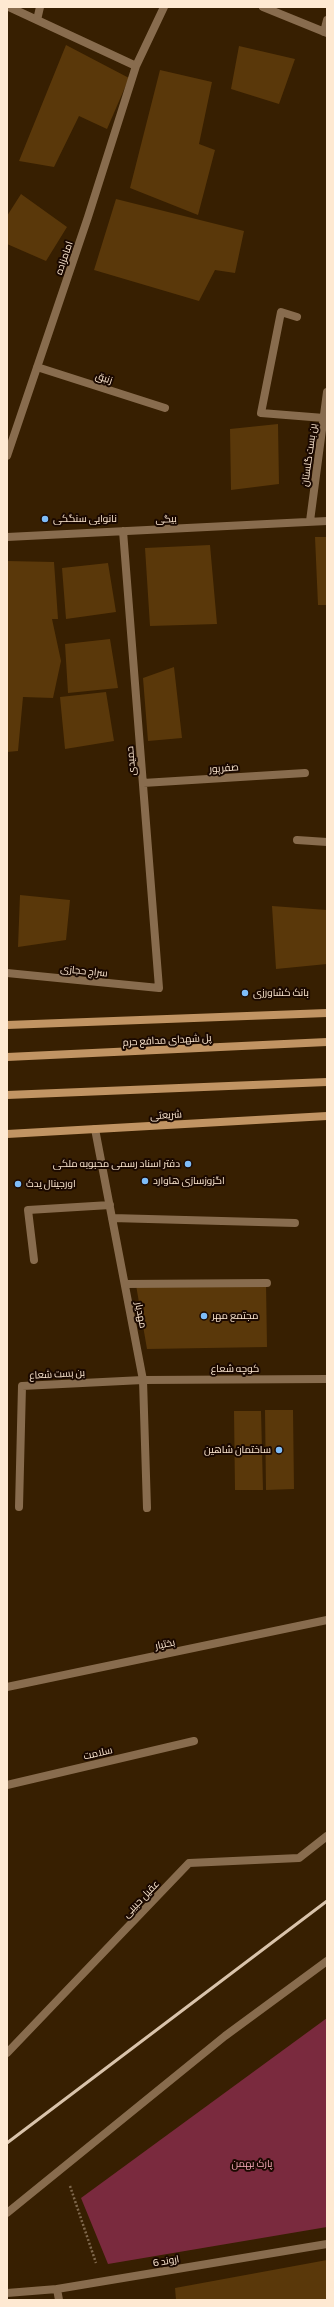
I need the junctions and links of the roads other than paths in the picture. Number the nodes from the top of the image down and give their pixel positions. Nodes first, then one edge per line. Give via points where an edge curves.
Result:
1 (9, 7) edge
2 (40, 7) edge
3 (164, 7) edge
4 (263, 7) edge
5 (37, 20) junction
6 (327, 20) edge
7 (325, 33) edge
8 (136, 66) junction
9 (297, 317) dead end
10 (38, 367) junction
11 (327, 392) edge
12 (165, 408) dead end
13 (324, 418) junction
14 (10, 438) edge
15 (7, 456) edge
16 (327, 521) edge
17 (310, 522) junction
18 (123, 531) junction
19 (7, 537) edge
20 (305, 773) dead end
21 (143, 783) junction
22 (297, 840) dead end
23 (327, 842) edge
24 (7, 974) edge
25 (159, 988) joint
26 (327, 1013) edge
27 (7, 1025) edge
28 (327, 1042) edge
29 (7, 1058) edge
30 (327, 1082) edge
31 (7, 1095) edge
32 (327, 1116) edge
33 (95, 1129) junction
34 (7, 1134) edge
35 (110, 1205) junction
36 (112, 1218) junction
37 (295, 1223) dead end
38 (34, 1260) dead end
39 (267, 1283) dead end
40 (124, 1284) junction
41 (327, 1379) edge
42 (143, 1380) junction
43 (18, 1507) dead end
44 (147, 1508) dead end
45 (327, 1620) edge
46 (7, 1686) edge
47 (194, 1741) dead end
48 (7, 1784) edge
49 (327, 1836) edge
50 (327, 1961) edge
51 (7, 2053) edge
52 (7, 2213) edge
53 (327, 2244) edge
54 (57, 2289) junction
55 (7, 2293) edge
56 (59, 2300) edge

1 - 5 street
2 - 5 street
3 - 8 street, امامزاده
4 - 7 street
5 - 8 street
6 - 7 street
8 - 10 street, امامزاده
9 - 13 street via 281,312 261,413
10 - 12 street, زنبق
10 - 14 street, امامزاده
11 - 13 street, بن بست گلستان
13 - 17 street, بن بست گلستان
14 - 15 street, امامزاده
16 - 17 street, بیگی
17 - 18 street, بیگی
18 - 19 street, بیگی
18 - 21 street, حمیدی
20 - 21 street, صفرپور
21 - 25 street, حمیدی
22 - 23 street
24 - 25 street, سراج حجازی
26 - 27 main road
28 - 29 main road, پل شهدای مدافع حرم
30 - 31 main road
32 - 33 main road, شریعتی
33 - 34 main road, شریعتی
33 - 35 street, مهدیار
35 - 36 street, مهدیار
35 - 38 street via 28,1210
36 - 37 street
36 - 40 street, مهدیار
39 - 40 street
40 - 42 street, مهدیار
41 - 42 street, کوچه شعاع
42 - 43 street, بن بست شعاع via 22,1386
42 - 44 street, مهدیار
45 - 46 street, بختیار
47 - 48 street, سلامت
49 - 51 street, عقیل حبیبی via 299,1858 190,1863
50 - 52 street via 226,2036
53 - 54 street, اروند 6
54 - 55 street, اروند 6
54 - 56 street

